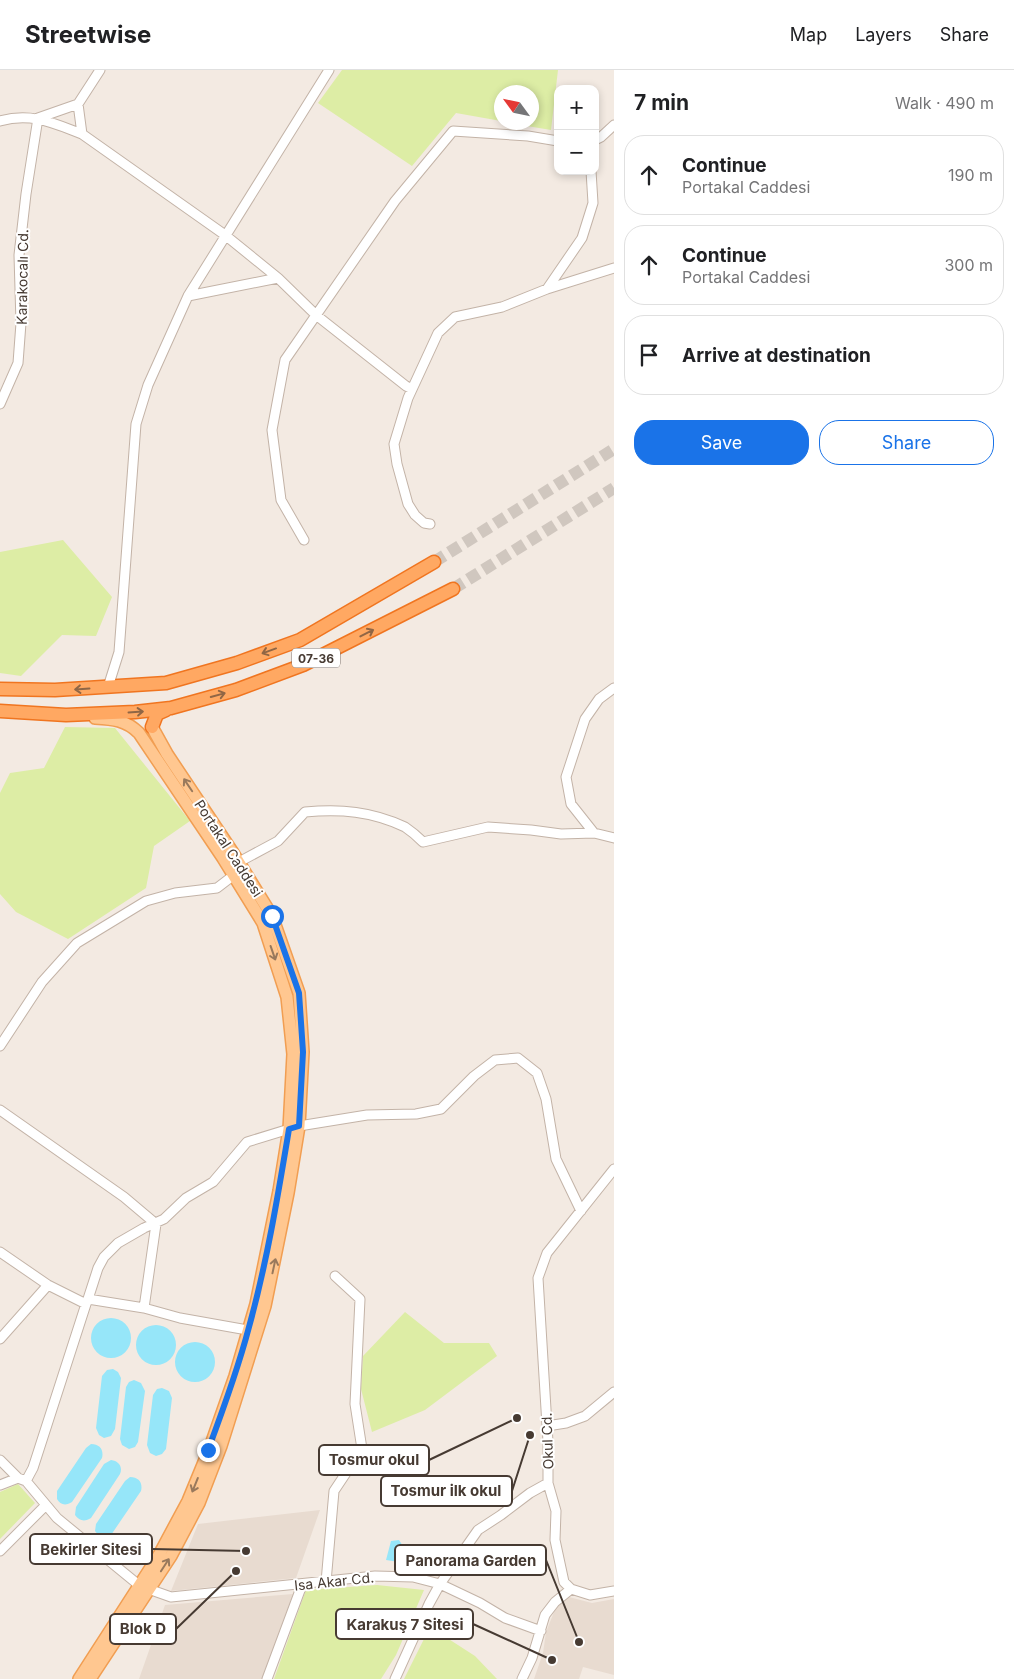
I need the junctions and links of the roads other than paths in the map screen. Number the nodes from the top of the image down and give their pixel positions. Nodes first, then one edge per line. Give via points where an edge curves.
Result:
1 (100, 70) edge
2 (329, 70) edge
3 (78, 104) junction
4 (38, 118) junction
5 (0, 121) edge
6 (614, 125) edge
7 (82, 134) junction
8 (599, 138) edge
9 (554, 140) edge
10 (590, 175) edge
11 (225, 236) junction
12 (614, 268) edge
13 (278, 278) junction
14 (547, 289) junction
15 (188, 296) junction
16 (316, 315) junction
17 (412, 389) junction
18 (0, 404) edge
19 (430, 524) dead end
20 (304, 540) dead end
21 (434, 562) tunnel mouth
22 (453, 589) tunnel mouth
23 (108, 687) junction
24 (614, 688) edge
25 (0, 689) edge
26 (170, 708) junction
27 (0, 711) edge
28 (66, 715) junction
29 (152, 727) joint
30 (594, 832) junction
31 (614, 838) edge
32 (239, 862) junction
33 (234, 875) junction
34 (0, 1046) edge
35 (0, 1110) edge
36 (294, 1128) junction
37 (614, 1169) edge
38 (581, 1211) junction
39 (156, 1224) junction
40 (0, 1252) edge
41 (335, 1276) dead end
42 (48, 1285) junction
43 (87, 1301) junction
44 (144, 1308) junction
45 (253, 1331) junction
46 (0, 1339) edge
47 (614, 1392) edge
48 (547, 1426) junction
49 (0, 1460) edge
50 (22, 1479) junction
51 (548, 1483) junction
52 (0, 1485) edge
53 (46, 1505) junction
54 (0, 1551) edge
55 (326, 1582) junction
56 (440, 1584) junction
57 (302, 1585) junction
58 (144, 1588) junction
59 (570, 1590) junction
60 (614, 1591) edge
61 (541, 1631) junction
62 (79, 1679) edge
63 (90, 1679) edge
64 (267, 1679) edge
65 (395, 1679) edge
66 (522, 1679) edge

1 - 3 street
2 - 11 street
3 - 4 street
3 - 7 street
4 - 5 street via 12,117
4 - 7 street
4 - 18 street, Karakocalı Cd. via 20,255 18,364
6 - 8 street
7 - 11 street
9 - 16 street via 453,131 396,201
10 - 14 street via 593,203 582,238
11 - 13 street
11 - 15 street
12 - 14 street
13 - 15 street
13 - 16 street
14 - 17 street via 502,307 455,317 438,333
15 - 23 street via 148,385 136,424 119,652
16 - 17 street
16 - 20 street via 286,360 272,430 281,500
17 - 19 street via 394,444 408,504 415,516
21 -> 23 highway, 07-36 via 300,640 237,663 166,683
26 -> 22 highway, 07-36 via 236,690 303,665
23 -> 25 highway, 07-36
24 - 30 street via 599,699 585,719 566,778 571,804
28 -> 26 highway, 07-36
26 - 29 highway via 157,714
27 - 28 highway, 07-36
28 - 33 main road, Portakal Caddesi via 120,720 131,725
32 -> 29 main road, Portakal Caddesi
30 - 31 street
30 - 32 street via 561,834 488,827 423,842 406,828 358,811 323,810 305,812 278,841
32 - 33 street
32 - 36 main road, Portakal Caddesi via 272,916 299,993 303,1052
33 - 34 street via 217,888 175,893 146,901 77,943 42,982
33 -> 36 main road, Portakal Caddesi via 263,922 287,997 293,1054
35 - 39 street via 124,1197
36 - 38 street via 367,1115 416,1114 442,1109 474,1076 495,1060 518,1058 537,1073 546,1099 556,1159
36 - 39 street via 247,1142 213,1182 186,1198
36 - 45 main road, Portakal Caddesi via 288,1193 265,1306
37 - 38 street, Okul Cd.
38 - 48 street, Okul Cd. via 547,1253 538,1278
39 - 43 street via 118,1243 104,1257
39 - 44 street
40 - 42 street
41 - 55 street via 360,1300 354,1404 362,1449 334,1491
42 - 43 street
42 - 46 street
43 - 44 street
43 - 50 street via 33,1468
44 - 45 street
45 - 58 main road, Portakal Caddesi via 221,1446 199,1503 171,1556
47 - 48 street via 585,1416
48 - 51 street, Okul Cd.
49 - 50 street
50 - 52 street
50 - 53 street
51 - 56 street, Okul Cd. via 478,1530
51 - 59 street via 556,1511 555,1540 564,1582
53 - 54 street
53 - 58 street via 57,1518
55 - 56 street, Isa Akar Cd. via 375,1576 413,1577
55 - 57 street, Isa Akar Cd.
56 - 61 street, Isa Akar Cd. via 505,1618
56 - 65 street, Okul Cd.
57 - 58 street, Isa Akar Cd. via 171,1597
57 - 64 street
58 - 62 main road, Portakal Caddesi
58 - 63 main road, Portakal Caddesi
59 - 60 street via 590,1595
59 - 61 street via 544,1615
61 - 66 street

